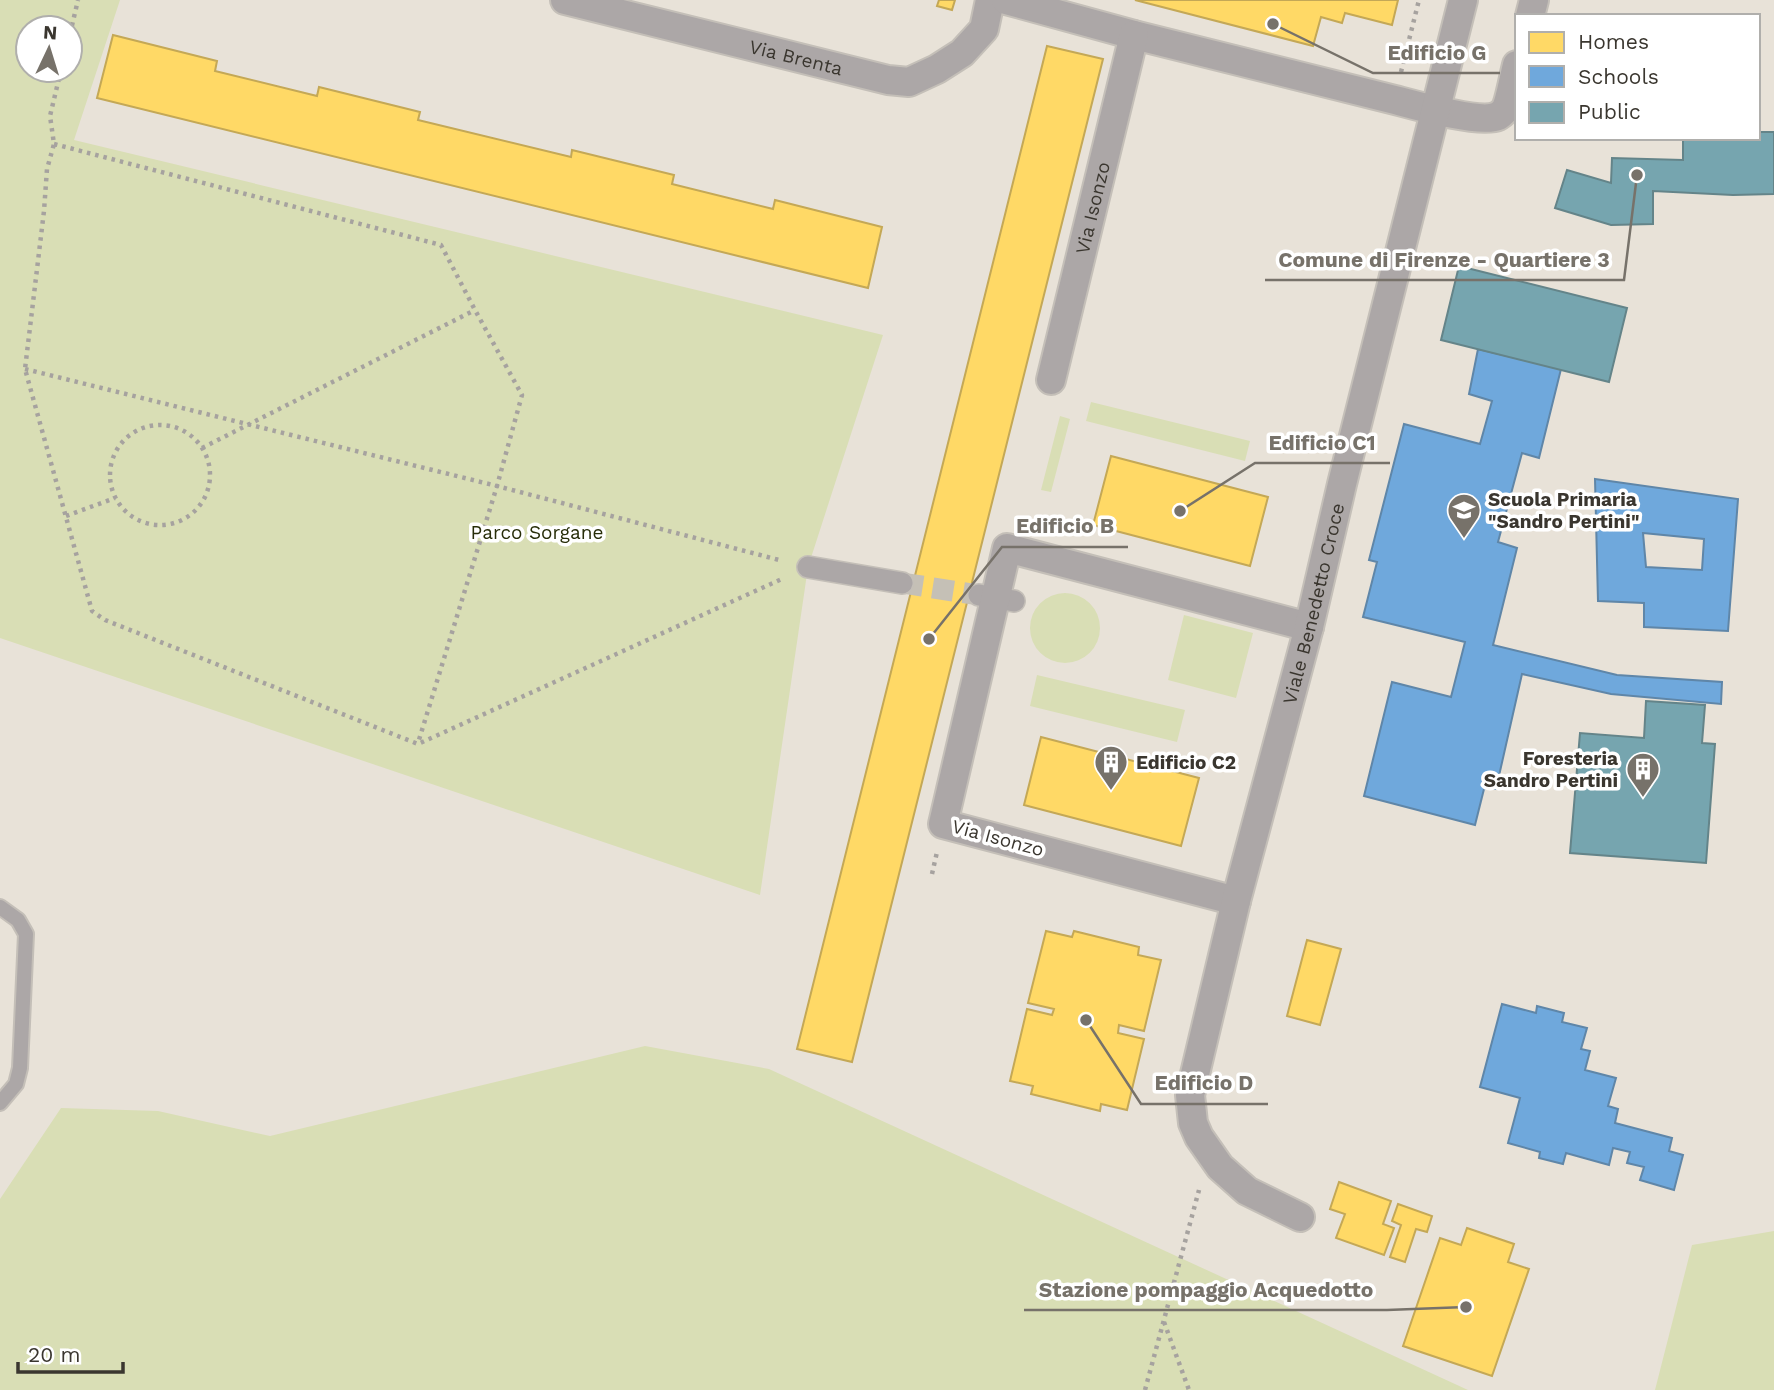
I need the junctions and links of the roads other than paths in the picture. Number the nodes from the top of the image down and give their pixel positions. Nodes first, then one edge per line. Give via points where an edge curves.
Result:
1 (565, 0) edge
2 (990, 0) edge
3 (1006, 0) edge
4 (1463, 0) edge
5 (1134, 35) junction
6 (1515, 73) edge
7 (1435, 110) junction
8 (1051, 380) dead end
9 (808, 568) road end
10 (902, 583) tunnel mouth
11 (1309, 627) junction
12 (1236, 901) junction
13 (0, 907) edge
14 (0, 1103) edge
15 (1300, 1217) dead end

1 - 2 street, Via Brenta via 909,82 962,53 984,29
3 - 5 street
4 - 7 street, Viale Benedetto Croce
5 - 7 street
5 - 8 street, Via Isonzo
6 - 7 street via 1506,109 1497,116
7 - 11 street, Viale Benedetto Croce
9 - 10 street
11 - 12 street, Viale Benedetto Croce
11 - 12 street, Via Isonzo via 1007,548 943,824
12 - 15 street, Viale Benedetto Croce via 1190,1095 1193,1123 1220,1167 1247,1191
13 - 14 lane via 18,920 26,934 20,1068 16,1084

